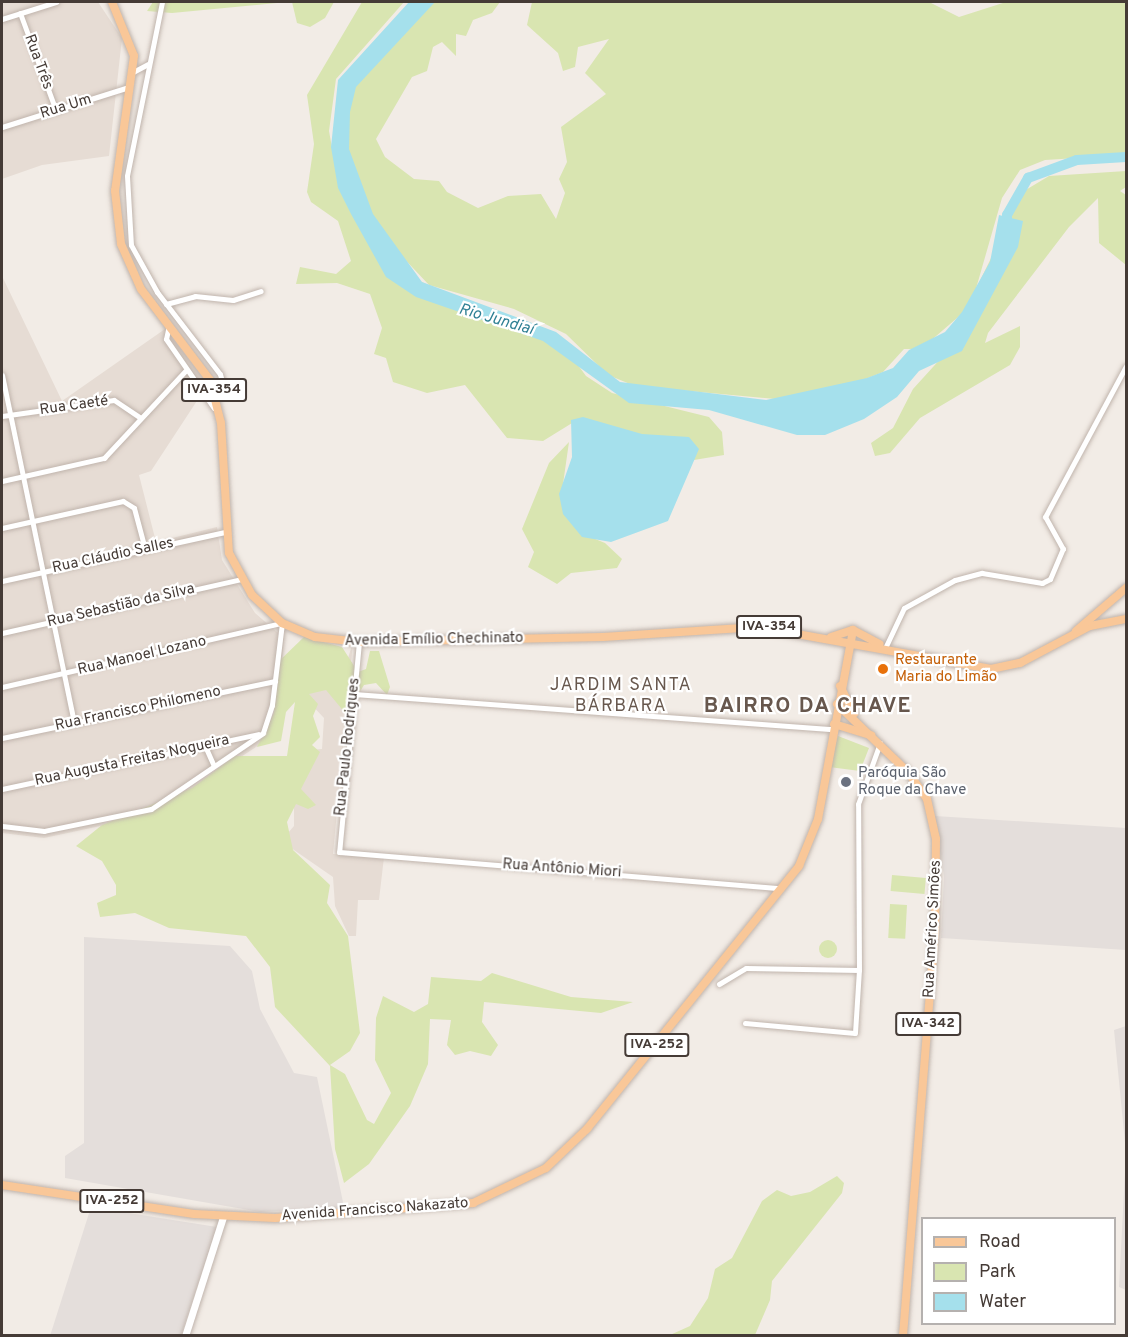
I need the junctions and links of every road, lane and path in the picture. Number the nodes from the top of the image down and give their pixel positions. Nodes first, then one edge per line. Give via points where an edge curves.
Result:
1 (56, 2) edge
2 (112, 2) edge
3 (162, 2) edge
4 (20, 13) junction
5 (2, 19) edge
6 (148, 64) junction
7 (134, 72) junction
8 (131, 87) junction
9 (56, 111) junction
10 (2, 128) edge
11 (261, 291) dead end
12 (166, 304) junction
13 (169, 323) junction
14 (1126, 366) edge
15 (186, 371) junction
16 (2, 375) edge
17 (216, 396) junction
18 (9, 415) junction
19 (2, 416) edge
20 (141, 418) junction
21 (221, 423) junction
22 (21, 478) junction
23 (2, 481) edge
24 (31, 521) junction
25 (2, 528) edge
26 (224, 532) junction
27 (145, 549) junction
28 (42, 572) junction
29 (241, 579) junction
30 (2, 581) edge
31 (1125, 592) edge
32 (1111, 600) junction
33 (1116, 619) junction
34 (1126, 619) edge
35 (52, 622) junction
36 (282, 623) junction
37 (853, 630) junction
38 (2, 633) edge
39 (1071, 635) junction
40 (831, 637) junction
41 (849, 640) junction
42 (359, 642) junction
43 (882, 645) junction
44 (63, 674) junction
45 (275, 681) junction
46 (840, 686) junction
47 (2, 687) edge
48 (353, 694) junction
49 (837, 704) junction
50 (856, 717) junction
51 (74, 723) junction
52 (834, 726) junction
53 (263, 733) junction
54 (871, 735) junction
55 (2, 738) edge
56 (880, 743) junction
57 (205, 746) junction
58 (213, 764) junction
59 (2, 789) edge
60 (2, 826) edge
61 (339, 852) joint
62 (785, 888) junction
63 (859, 970) junction
64 (719, 984) dead end
65 (745, 1023) dead end
66 (2, 1185) edge
67 (223, 1217) junction
68 (185, 1335) edge
69 (903, 1335) edge

1 - 4 street
2 - 7 main road, Avenida Emílio Chechinato / IVA-354 via 131,40
3 - 6 street
4 - 5 street
4 - 9 street, Rua Três
6 - 7 street
6 - 12 street via 127,205 131,245
7 - 8 main road, Avenida Emílio Chechinato / IVA-354
8 - 9 street, Rua Um
8 - 13 main road, Avenida Emílio Chechinato / IVA-354 via 118,164 116,219 128,264
9 - 10 street, Rua Um
11 - 12 street via 233,300 195,296
12 - 17 street via 220,374 225,393
13 - 15 street via 166,339
13 - 17 main road, Avenida Emílio Chechinato / IVA-354 via 198,360
14 - 43 street via 1045,517 1063,549 1050,579 1042,583 982,573 955,580 904,608
15 - 20 street
15 - 21 street
16 - 18 street
17 - 21 main road, Avenida Emílio Chechinato / IVA-354
18 - 19 street, Rua Caeté
18 - 20 street, Rua Caeté via 114,400
18 - 22 street
20 - 22 street via 104,458
21 - 26 main road, Avenida Emílio Chechinato / IVA-354
22 - 23 street
22 - 24 street
24 - 25 street
24 - 27 street via 130,504
24 - 28 street
26 - 27 street, Rua Cláudio Salles
26 - 29 main road, Avenida Emílio Chechinato / IVA-354
27 - 28 street, Rua Cláudio Salles
28 - 30 street, Rua Cláudio Salles
28 - 35 street
29 - 35 street, Rua Sebastião da Silva
29 - 36 main road, Avenida Emílio Chechinato / IVA-354
31 - 32 main road, Avenida Emílio Chechinato
32 - 33 main road via 1110,613
32 - 39 main road, Avenida Emílio Chechinato / IVA-354
33 - 34 main road, Avenida Emílio Chechinato
33 - 39 main road, Avenida Emílio Chechinato / IVA-354
35 - 38 street, Rua Sebastião da Silva
35 - 44 street
36 - 42 main road, Avenida Emílio Chechinato / IVA-354 via 315,637
36 - 44 street, Rua Manoel Lozano
36 - 45 street
37 - 40 main road
37 - 41 main road, Avenida Francisco Nakazato
37 - 43 main road
39 - 43 main road, Avenida Emílio Chechinato / IVA-354 via 1020,663 991,669
40 - 41 main road, Avenida Emílio Chechinato / IVA-354
40 - 42 main road, Avenida Emílio Chechinato / IVA-354 via 758,627 613,637
41 - 43 main road, Avenida Emílio Chechinato / IVA-354
41 - 46 main road, Avenida Francisco Nakazato / IVA-252
42 - 48 street, Rua Paulo Rodrigues
44 - 47 street, Rua Manoel Lozano
44 - 51 street
45 - 51 street, Rua Francisco Philomeno
45 - 53 street
46 - 49 main road, Avenida Francisco Nakazato / IVA-252
46 - 50 main road
48 - 52 street
48 - 61 street, Rua Paulo Rodrigues
49 - 50 main road, Rua Américo Simões
49 - 52 main road, Avenida Francisco Nakazato / IVA-252
50 - 54 main road, Rua Américo Simões
51 - 55 street, Rua Francisco Philomeno
52 - 54 main road
52 - 62 main road, Avenida Francisco Nakazato / IVA-252 via 815,829
53 - 57 street, Rua Augusta Freitas Nogueira
53 - 58 street
54 - 56 main road, Rua Américo Simões / IVA-342
56 - 63 street via 858,804
56 - 69 main road, Rua Américo Simões / IVA-342 via 927,799 938,866
57 - 58 street
57 - 59 street, Rua Augusta Freitas Nogueira
58 - 60 street via 151,809 44,831
61 - 62 street, Rua Antônio Miori
62 - 67 main road, Avenida Francisco Nakazato / IVA-252 via 587,1129 546,1168 473,1203 345,1215
63 - 64 street via 746,968
63 - 65 street via 855,1033
66 - 67 main road, Avenida Francisco Nakazato / IVA-252
67 - 68 street

